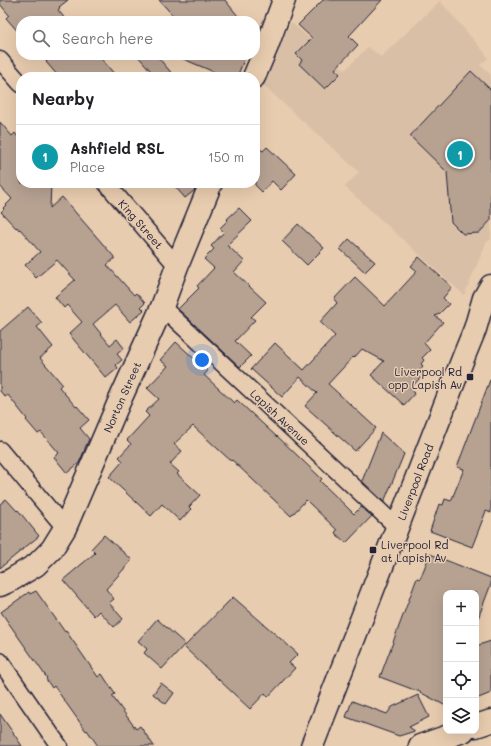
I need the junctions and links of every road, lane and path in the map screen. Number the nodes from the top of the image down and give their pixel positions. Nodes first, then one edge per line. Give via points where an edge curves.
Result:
1 (284, 0) edge
2 (0, 60) edge
3 (256, 72) edge
4 (16, 78) edge
5 (110, 188) edge
6 (209, 188) edge
7 (176, 266) junction
8 (491, 286) edge
9 (491, 306) edge
10 (162, 307) junction
11 (475, 329) junction
12 (0, 450) edge
13 (397, 527) junction
14 (65, 528) junction
15 (0, 585) edge
16 (0, 661) edge
17 (491, 721) edge
18 (479, 725) edge
19 (454, 734) edge
20 (59, 746) edge
21 (312, 746) edge
22 (420, 746) edge

1 - 3 main road
2 - 4 street
5 - 7 street, King Street
6 - 7 main road, Norton Street
7 - 10 main road, Norton Street
8 - 11 main road, Liverpool Road via 484,298
9 - 11 main road, Liverpool Road
10 - 13 street, Lapish Avenue
10 - 14 main road, Norton Street
11 - 13 main road, Liverpool Road
12 - 14 street
13 - 21 main road, Liverpool Road
14 - 15 main road, Norton Street via 52,548 36,565
16 - 20 street
17 - 18 main road
19 - 22 main road

